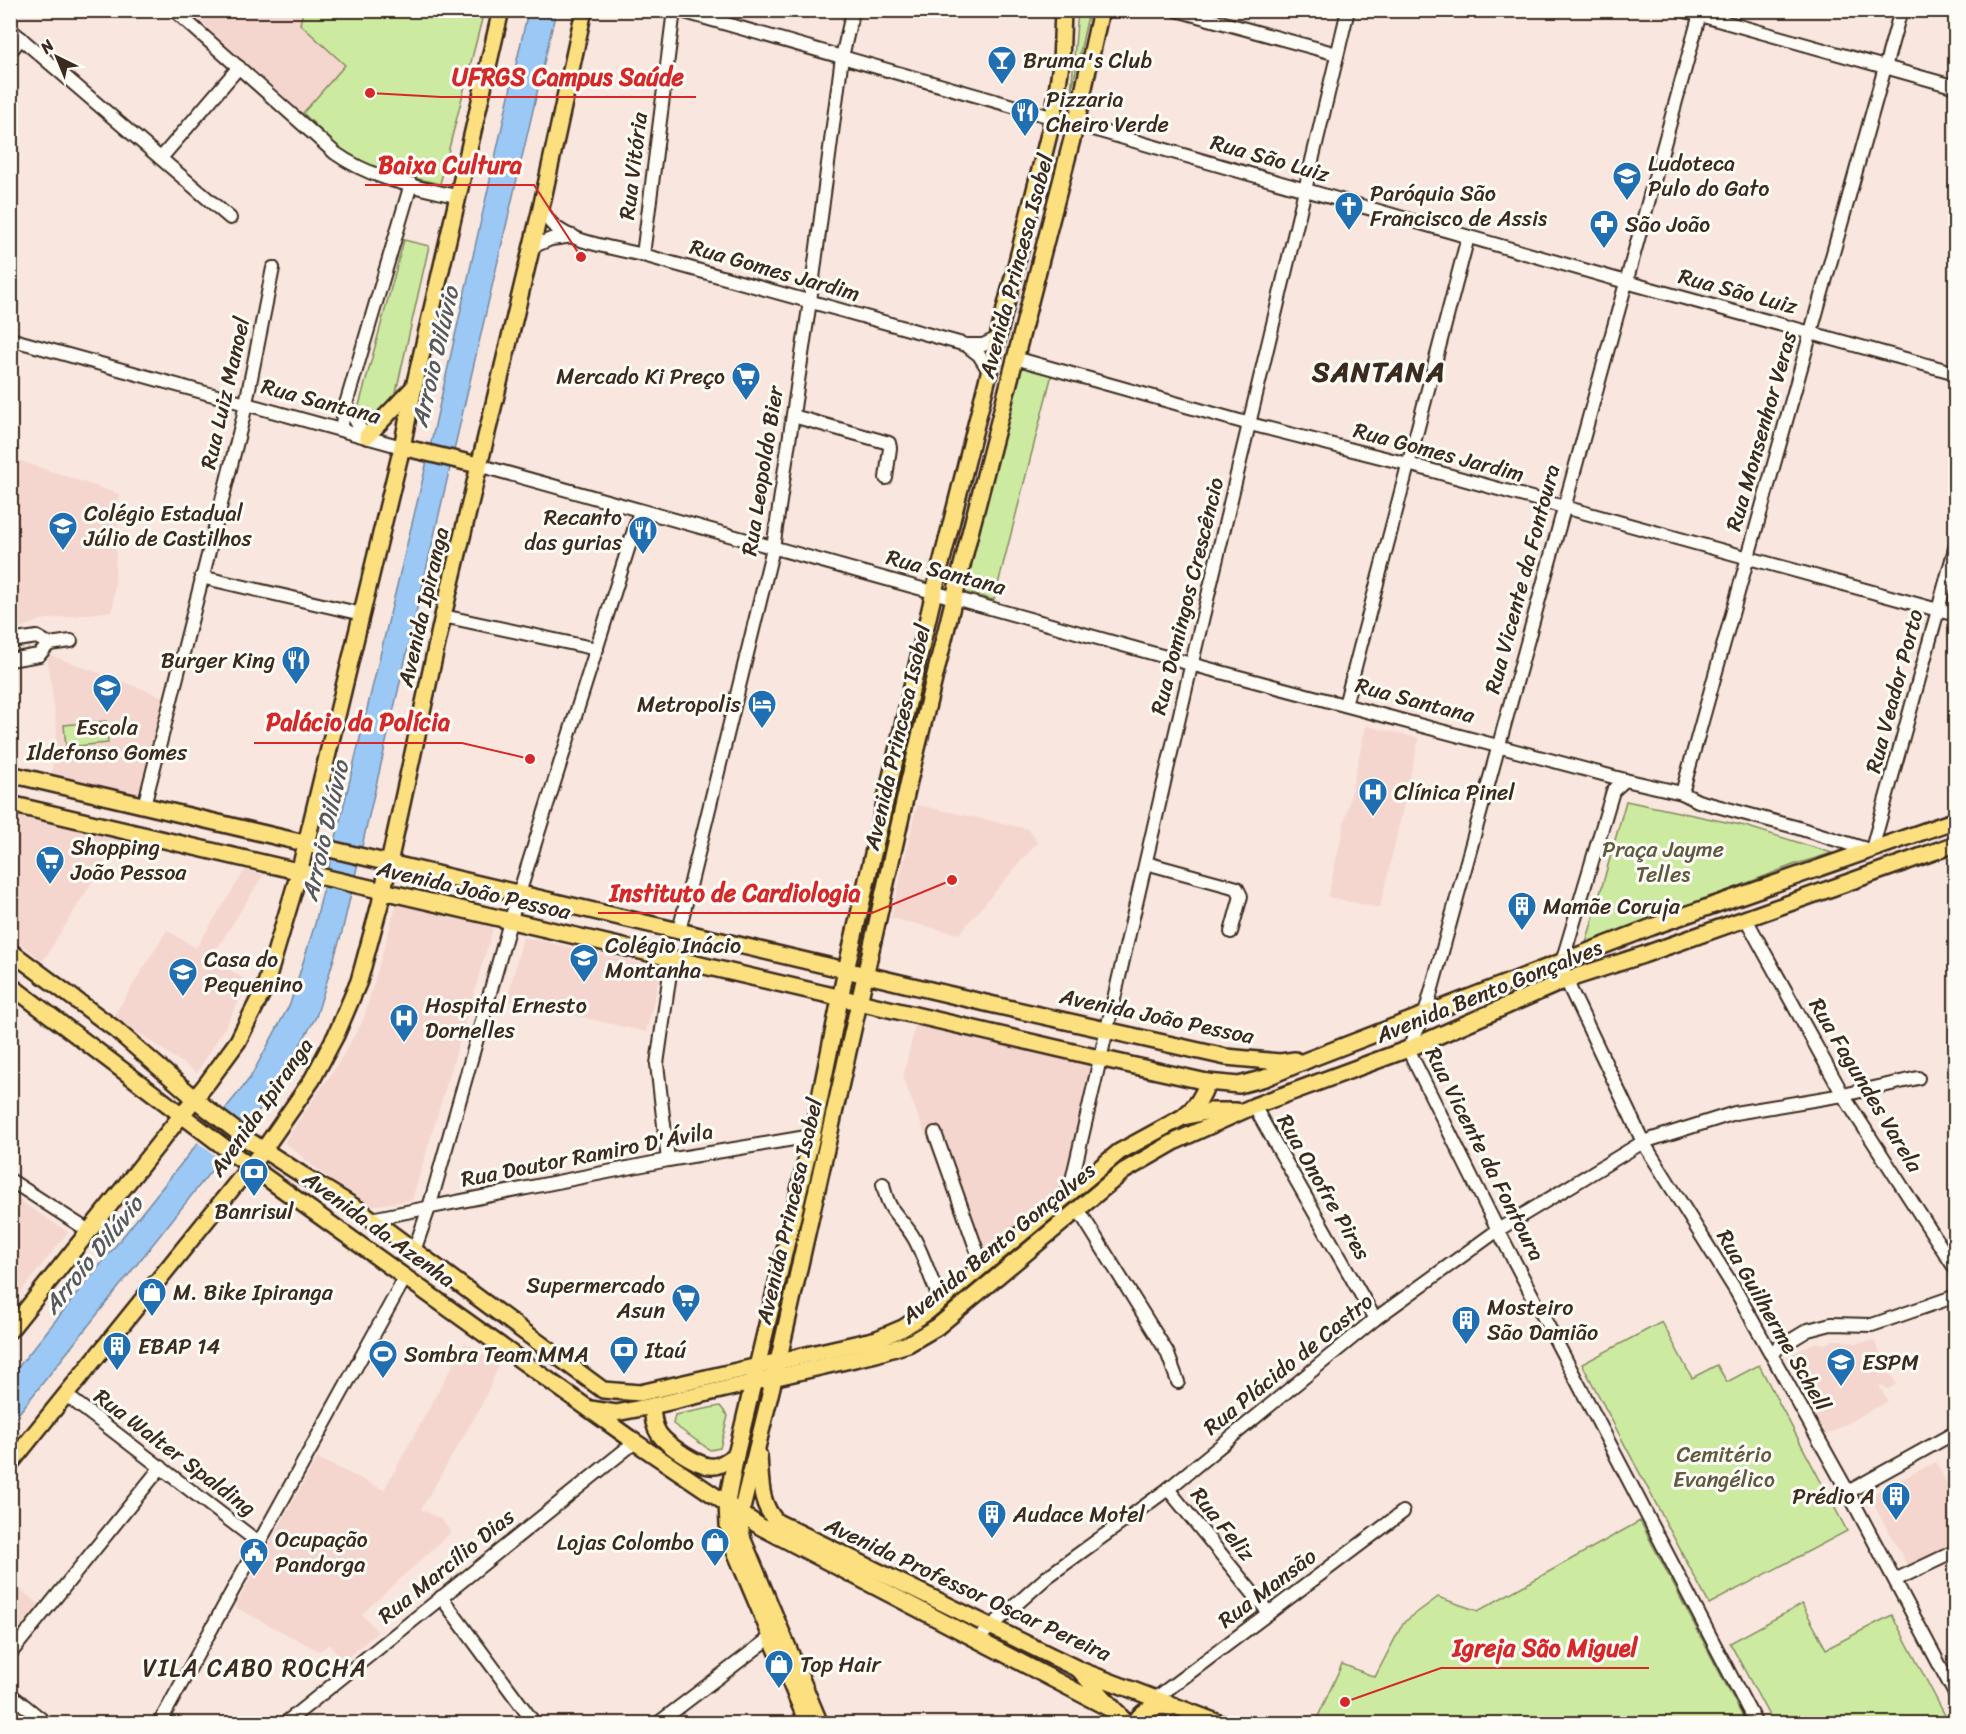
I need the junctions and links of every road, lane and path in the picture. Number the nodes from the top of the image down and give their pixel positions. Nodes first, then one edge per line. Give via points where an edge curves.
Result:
1 (174, 10) edge
2 (501, 10) edge
3 (584, 10) edge
4 (676, 10) edge
5 (853, 10) edge
6 (1063, 10) edge
7 (1101, 10) edge
8 (1176, 10) edge
9 (1348, 10) edge
10 (1682, 10) edge
11 (1901, 10) edge
12 (1700, 13) edge
13 (10, 29) edge
14 (21, 38) junction
15 (10, 52) edge
16 (1337, 54) junction
17 (842, 57) junction
18 (239, 67) junction
19 (1885, 67) junction
20 (1956, 87) edge
21 (1053, 118) junction
22 (1076, 124) junction
23 (161, 158) junction
24 (411, 184) junction
25 (1305, 190) junction
26 (459, 197) junction
27 (541, 208) junction
28 (230, 218) dead end
29 (573, 236) junction
30 (1468, 237) junction
31 (531, 247) junction
32 (643, 255) junction
33 (273, 268) dead end
34 (1626, 282) junction
35 (810, 301) junction
36 (1811, 333) junction
37 (998, 338) junction
38 (10, 339) edge
39 (966, 345) junction
40 (1015, 358) junction
41 (989, 371) junction
42 (1956, 373) edge
43 (414, 387) junction
44 (245, 404) junction
45 (345, 404) junction
46 (793, 416) junction
47 (1250, 424) junction
48 (341, 429) junction
49 (366, 436) junction
50 (407, 448) junction
51 (1408, 464) junction
52 (478, 465) junction
53 (886, 478) dead end
54 (1564, 508) junction
55 (640, 511) junction
56 (1956, 545) edge
57 (773, 548) junction
58 (1748, 558) junction
59 (201, 577) junction
60 (934, 592) junction
61 (954, 598) junction
62 (1938, 610) junction
63 (362, 614) junction
64 (1956, 615) edge
65 (443, 616) junction
66 (71, 640) dead end
67 (10, 641) edge
68 (49, 644) junction
69 (597, 649) junction
70 (10, 660) edge
71 (1192, 664) junction
72 (1345, 705) junction
73 (1498, 745) junction
74 (10, 774) edge
75 (1608, 776) junction
76 (1624, 780) junction
77 (1613, 791) junction
78 (1682, 794) junction
79 (10, 804) edge
80 (144, 806) junction
81 (1956, 820) edge
82 (1956, 844) edge
83 (306, 845) junction
84 (1870, 850) junction
85 (389, 863) junction
86 (1146, 863) junction
87 (299, 873) junction
88 (382, 891) junction
89 (520, 895) junction
90 (1746, 919) junction
91 (510, 922) junction
92 (679, 931) junction
93 (1231, 932) dead end
94 (10, 951) edge
95 (672, 959) junction
96 (1562, 962) junction
97 (846, 970) junction
98 (864, 974) junction
99 (1566, 980) junction
100 (10, 985) edge
101 (840, 998) junction
102 (858, 1002) junction
103 (1425, 1014) junction
104 (1106, 1029) junction
105 (1408, 1049) junction
106 (1099, 1058) junction
107 (1310, 1059) junction
108 (1918, 1078) dead end
109 (1206, 1082) junction
110 (1843, 1095) junction
111 (201, 1103) junction
112 (1250, 1108) junction
113 (1183, 1117) junction
114 (188, 1119) junction
115 (935, 1133) dead end
116 (812, 1136) junction
117 (1643, 1142) junction
118 (264, 1149) junction
119 (668, 1160) junction
120 (251, 1166) junction
121 (10, 1180) edge
122 (883, 1184) dead end
123 (1069, 1193) junction
124 (429, 1208) junction
125 (1078, 1209) junction
126 (371, 1219) junction
127 (1498, 1230) junction
128 (89, 1231) junction
129 (414, 1251) junction
130 (982, 1265) junction
131 (1956, 1270) edge
132 (406, 1276) junction
133 (1956, 1296) edge
134 (941, 1300) junction
135 (1375, 1319) junction
136 (10, 1330) edge
137 (1770, 1353) junction
138 (778, 1362) junction
139 (757, 1366) junction
140 (774, 1379) junction
141 (1178, 1382) dead end
142 (753, 1384) junction
143 (603, 1390) joint
144 (66, 1395) junction
145 (652, 1406) junction
146 (590, 1409) junction
147 (1956, 1432) edge
148 (758, 1441) junction
149 (635, 1442) junction
150 (736, 1455) junction
151 (10, 1464) edge
152 (161, 1467) junction
153 (1168, 1489) junction
154 (1848, 1492) junction
155 (727, 1502) junction
156 (1403, 1512) dead end
157 (741, 1513) junction
158 (258, 1542) junction
159 (1956, 1551) edge
160 (1895, 1580) junction
161 (441, 1597) junction
162 (1269, 1613) junction
163 (990, 1627) junction
164 (771, 1637) junction
165 (976, 1640) junction
166 (10, 1654) edge
167 (1080, 1670) junction
168 (10, 1694) edge
169 (1956, 1696) edge
170 (1156, 1698) junction
171 (1186, 1709) junction
172 (1119, 1720) edge
173 (46, 1724) edge
174 (159, 1724) edge
175 (284, 1724) edge
176 (536, 1724) edge
177 (657, 1724) edge
178 (808, 1724) edge
179 (820, 1724) edge
180 (1134, 1724) edge
181 (1222, 1724) edge
182 (1756, 1724) edge

1 - 18 street
2 - 26 main road
3 - 27 main road, Avenida Ipiranga
4 - 17 street, Rua São Luiz
4 - 32 street, Rua Vitória
5 - 17 street, Rua Leopoldo Bier
6 - 21 main road, Avenida Princesa Isabel
7 - 22 main road, Avenida Princesa Isabel
8 - 16 street
9 - 16 street, Rua Domingos Crescêncio
10 - 12 street
11 - 19 street, Rua Monsenhor Veras
12 - 19 street
12 - 34 street, Rua Vicente da Fontoura
13 - 14 street
14 - 15 street
14 - 23 street
16 - 25 street, Rua Domingos Crescêncio
17 - 21 street, Rua São Luiz
17 - 35 street, Rua Leopoldo Bier
18 - 23 street
18 - 24 street via 343,159 380,178
19 - 20 street
19 - 36 street, Rua Monsenhor Veras
21 - 22 street, Rua São Luiz
21 - 37 main road, Avenida Princesa Isabel
22 - 25 street, Rua São Luiz
22 - 40 main road, Avenida Princesa Isabel
23 - 28 street
24 - 26 street
24 - 45 street
25 - 30 street, Rua São Luiz
25 - 47 street, Rua Domingos Crescêncio
26 - 43 main road
27 - 29 street, Rua Gomes Jardim via 553,225
27 - 31 main road, Avenida Ipiranga
29 - 31 street, Rua Gomes Jardim via 550,238
29 - 32 street, Rua Gomes Jardim
30 - 34 street, Rua São Luiz
30 - 51 street
31 - 52 main road, Avenida Ipiranga
32 - 35 street, Rua Gomes Jardim
33 - 44 street, Rua Luiz Manoel
34 - 36 street, Rua São Luiz
34 - 54 street, Rua Vicente da Fontoura
35 - 39 street, Rua Gomes Jardim
35 - 46 street, Rua Leopoldo Bier
36 - 42 street, Rua São Luiz
36 - 58 street, Rua Monsenhor Veras
37 - 39 street, Rua Gomes Jardim via 983,345
37 - 41 main road, Avenida Princesa Isabel
38 - 44 street, Rua Santana
39 - 41 street via 979,355
40 - 47 street, Rua Gomes Jardim
40 - 61 main road, Avenida Princesa Isabel
41 - 60 main road, Avenida Princesa Isabel
43 - 49 main road
43 - 50 main road
44 - 48 street, Rua Santana
44 - 59 street, Rua Luiz Manoel
45 - 48 street
45 - 49 street
46 - 53 street via 889,443
46 - 57 street, Rua Leopoldo Bier
47 - 51 street, Rua Gomes Jardim
47 - 71 street, Rua Domingos Crescêncio
48 - 49 street, Rua Santana
49 - 50 street, Rua Santana
50 - 52 main road, Rua Santana
50 - 63 main road
51 - 54 street, Rua Gomes Jardim
51 - 72 street
52 - 55 street, Rua Santana
52 - 65 main road, Avenida Ipiranga
54 - 58 street, Rua Gomes Jardim
54 - 73 street, Rua Vicente da Fontoura
55 - 57 street, Rua Santana
55 - 69 street
56 - 62 street, Rua Veador Porto
57 - 60 street, Rua Santana
57 - 92 street, Rua Leopoldo Bier
58 - 62 street, Rua Gomes Jardim
58 - 78 street, Rua Monsenhor Veras
59 - 63 street
59 - 80 street, Rua Luiz Manoel
60 - 61 street, Rua Santana
60 - 97 main road, Avenida Princesa Isabel
61 - 71 street, Rua Santana
61 - 98 main road, Avenida Princesa Isabel
62 - 64 street, Rua Gomes Jardim
62 - 84 street, Rua Veador Porto
63 - 83 main road
65 - 69 street
65 - 85 main road, Avenida Ipiranga
66 - 68 street
67 - 68 street via 37,637
68 - 70 street via 39,655
69 - 89 street
71 - 72 street, Rua Santana
71 - 86 street, Rua Domingos Crescêncio
72 - 73 street, Rua Santana
73 - 75 street, Rua Santana
73 - 103 street, Rua Vicente da Fontoura
74 - 80 main road, Avenida João Pessoa
75 - 76 street, Rua Santana
75 - 77 street
76 - 77 street
76 - 78 street, Rua Santana
77 - 96 street
78 - 84 street, Rua Santana
79 - 87 main road, Avenida João Pessoa
80 - 83 main road, Avenida João Pessoa
81 - 84 main road, Avenida Bento Gonçalves
82 - 90 main road, Avenida Bento Gonçalves
83 - 85 main road, Avenida João Pessoa
83 - 87 main road
84 - 96 main road, Avenida Bento Gonçalves
85 - 88 main road, Avenida Ipiranga
85 - 89 main road, Avenida João Pessoa
86 - 93 street via 1236,888 1241,896
86 - 104 street, Rua Domingos Crescêncio
87 - 88 main road, Avenida João Pessoa
87 - 111 main road via 265,987
88 - 91 main road, Avenida João Pessoa
88 - 118 main road, Avenida Ipiranga via 359,981 336,1035 312,1080
89 - 91 street
89 - 92 main road, Avenida João Pessoa
90 - 99 main road, Avenida Bento Gonçalves
90 - 110 street, Rua Fagundes Varela
91 - 95 main road, Avenida João Pessoa
91 - 124 street
92 - 97 main road, Avenida João Pessoa
94 - 111 main road, Avenida da Azenha via 115,1029
95 - 101 main road, Avenida João Pessoa
95 - 119 street via 657,1064
96 - 99 street, Rua Guilherme Schell
96 - 103 main road, Avenida Bento Gonçalves
97 - 98 main road, Avenida João Pessoa
97 - 101 main road, Avenida Princesa Isabel
98 - 102 main road, Avenida Princesa Isabel
98 - 104 main road, Avenida João Pessoa
99 - 105 main road, Avenida Bento Gonçalves
99 - 117 street, Rua Guilherme Schell
100 - 114 main road, Avenida da Azenha
101 - 102 main road, Avenida João Pessoa
101 - 116 main road, Avenida Princesa Isabel
102 - 106 main road, Avenida João Pessoa
102 - 138 main road, Avenida Princesa Isabel
103 - 105 street, Rua Vicente da Fontoura
103 - 107 main road, Avenida Bento Gonçalves
104 - 106 street, Rua Domingos Crescêncio
104 - 107 main road, Avenida João Pessoa via 1226,1057 1280,1062
105 - 112 main road, Avenida Bento Gonçalves
105 - 127 street, Rua Vicente da Fontoura
106 - 109 main road, Avenida João Pessoa
106 - 123 street, Rua Domingos Crescêncio
107 - 109 main road, Avenida João Pessoa via 1252,1083
108 - 110 street, Rua Plácido de Castro
109 - 113 main road via 1199,1101
110 - 117 street, Rua Plácido de Castro via 1735,1113
110 - 131 street, Rua Fagundes Varela
111 - 114 main road
111 - 118 main road, Avenida da Azenha
112 - 113 main road, Avenida Bento Gonçalves
112 - 125 main road, Avenida Bento Gonçalves via 1176,1141 1124,1171
112 - 135 street, Rua Onofre Pires
113 - 123 main road, Avenida Bento Gonçalves via 1119,1152
114 - 120 main road, Avenida da Azenha
114 - 128 main road
115 - 130 street
116 - 119 street, Rua Doutor Ramiro D'Ávila
116 - 139 main road, Avenida Princesa Isabel
117 - 127 street, Rua Plácido de Castro
117 - 137 street, Rua Guilherme Schell
118 - 120 main road, Avenida Ipiranga
118 - 126 main road, Avenida da Azenha
119 - 124 street, Rua Doutor Ramiro D'Ávila
120 - 132 main road, Avenida da Azenha
120 - 144 main road, Avenida Ipiranga
121 - 128 street
122 - 134 street via 891,1210 916,1242
123 - 130 main road, Avenida Bento Gonçalves
124 - 126 street, Rua Doutor Ramiro D'Ávila
124 - 129 street
125 - 140 main road, Avenida Bento Gonçalves via 937,1327 908,1344
125 - 141 street via 1167,1352
126 - 129 main road, Avenida da Azenha
127 - 135 street, Rua Plácido de Castro
127 - 182 street, Rua Vicente da Fontoura
128 - 136 main road
129 - 143 main road, Avenida da Azenha
130 - 134 main road, Avenida Bento Gonçalves
132 - 146 main road, Avenida da Azenha
132 - 158 street
133 - 137 street via 1872,1325 1831,1324 1808,1330
134 - 138 main road, Avenida Bento Gonçalves via 903,1328 877,1339
135 - 153 street, Rua Plácido de Castro
137 - 154 street, Rua Guilherme Schell
138 - 139 main road, Avenida Bento Gonçalves
138 - 140 main road, Avenida Princesa Isabel
139 - 142 main road, Avenida Princesa Isabel
139 - 143 main road, Avenida Bento Gonçalves via 640,1393
140 - 142 main road, Avenida Bento Gonçalves
140 - 148 main road, Avenida Princesa Isabel
142 - 145 main road, Avenida Bento Gonçalves
142 - 150 main road, Avenida Princesa Isabel
144 - 151 main road, Avenida Ipiranga
144 - 152 street, Rua Walter Spalding
145 - 146 main road, Avenida Bento Gonçalves via 616,1413
145 - 150 main road via 658,1433 693,1460 714,1467
146 - 149 main road, Avenida da Azenha
147 - 154 street
148 - 157 main road, Avenida Princesa Isabel
148 - 163 main road, Avenida Professor Oscar Pereira via 762,1498 777,1522
149 - 155 main road, Avenida da Azenha
149 - 161 street, Rua Marcílio Dias
150 - 155 main road, Avenida Princesa Isabel
152 - 158 street, Rua Walter Spalding
152 - 166 street
153 - 162 street, Rua Feliz
153 - 163 street, Rua Plácido de Castro via 1047,1577
154 - 160 street, Rua Guilherme Schell
155 - 157 main road, Avenida da Azenha
155 - 164 main road via 732,1545
156 - 162 street, Rua Mansão
157 - 165 main road, Avenida Professor Oscar Pereira
157 - 179 main road via 743,1540
158 - 174 street
159 - 160 street
160 - 169 street, Rua Guilherme Schell
161 - 175 street, Rua Marcílio Dias
161 - 176 street
162 - 170 street, Rua Mansão
163 - 165 street, Rua Plácido de Castro
163 - 167 main road, Avenida Professor Oscar Pereira
164 - 177 street
164 - 178 main road
165 - 172 main road, Avenida Professor Oscar Pereira
167 - 170 main road, Avenida Professor Oscar Pereira
167 - 172 main road
168 - 173 street
170 - 171 main road, Avenida Professor Oscar Pereira
171 - 180 main road via 1155,1706 1146,1709
171 - 181 main road, Avenida Professor Oscar Pereira

